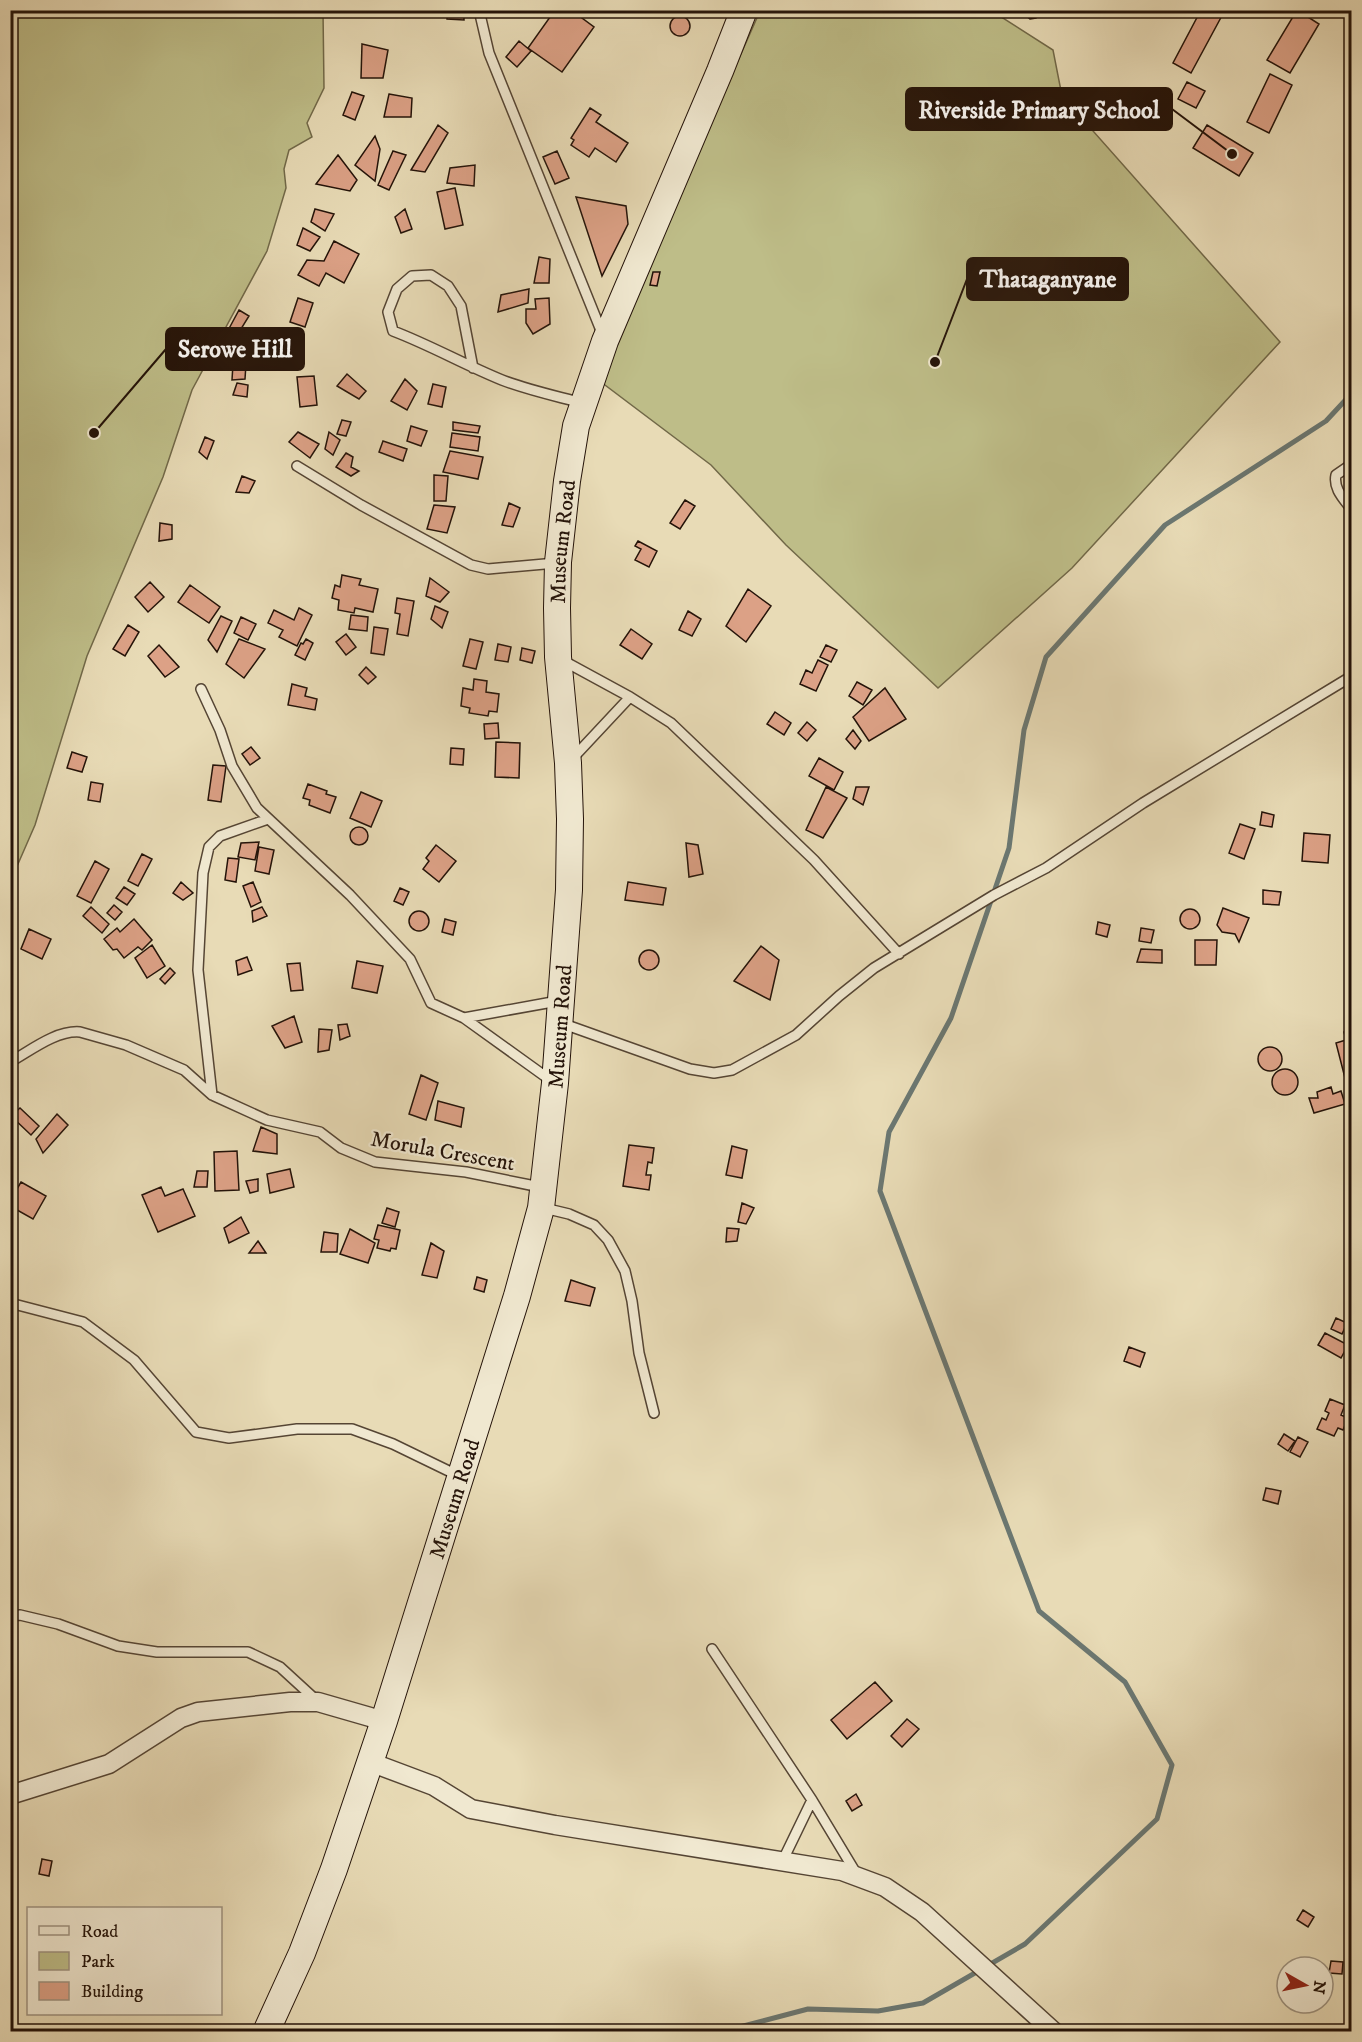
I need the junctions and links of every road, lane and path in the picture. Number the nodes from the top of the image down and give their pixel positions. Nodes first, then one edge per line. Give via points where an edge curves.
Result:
1 (479, 10) edge
2 (744, 10) edge
3 (605, 340) junction
4 (473, 368) junction
5 (582, 403) junction
6 (1352, 464) edge
7 (297, 466) dead end
8 (1352, 510) edge
9 (558, 562) junction
10 (558, 657) junction
11 (1352, 676) edge
12 (201, 688) dead end
13 (630, 697) junction
14 (568, 763) junction
15 (268, 819) junction
16 (898, 954) junction
17 (560, 1011) junction
18 (464, 1018) junction
19 (10, 1062) edge
20 (555, 1083) junction
21 (212, 1095) junction
22 (543, 1198) junction
23 (10, 1304) edge
24 (654, 1413) dead end
25 (461, 1477) junction
26 (10, 1616) edge
27 (712, 1649) dead end
28 (318, 1702) junction
29 (384, 1721) junction
30 (370, 1762) junction
31 (10, 1796) edge
32 (812, 1800) junction
33 (782, 1862) junction
34 (857, 1875) junction
35 (266, 2031) edge
36 (1054, 2031) edge

1 - 3 lane via 489,53
2 - 3 street, Museum Road
3 - 5 street, Museum Road
4 - 4 lane via 461,306 455,296 431,274 412,276 397,290 388,312 393,331
4 - 5 lane
5 - 9 street, Museum Road via 567,481
6 - 8 lane via 1336,475 1334,482
7 - 9 lane via 471,565 488,569
9 - 10 street, Museum Road
10 - 13 lane
10 - 14 street, Museum Road
11 - 16 lane via 1143,803 1046,868
12 - 15 lane via 232,766
13 - 14 lane
13 - 16 lane via 671,723 814,860
14 - 17 street, Museum Road via 569,890
15 - 18 lane via 350,895 410,959 431,1004
15 - 21 lane via 220,836 209,847 203,873 198,970
16 - 17 lane via 874,968 796,1035 732,1070 690,1069
17 - 18 lane
17 - 20 street, Museum Road
18 - 20 lane
19 - 21 lane, Morula Crescent via 50,1040 80,1032 126,1045 184,1070
20 - 22 street, Museum Road
21 - 22 lane, Morula Crescent via 267,1120 320,1132 341,1148 375,1162 466,1172
22 - 24 lane, Morula Crescent via 594,1225 608,1240 627,1281
22 - 25 street, Museum Road
23 - 25 lane via 83,1323 134,1360 196,1432 229,1438 297,1429 352,1429
25 - 29 street, Museum Road
26 - 28 lane via 58,1624 118,1646 157,1652 248,1652 280,1667
27 - 32 lane
28 - 29 street
28 - 31 street via 198,1712 181,1718 109,1764
29 - 30 street, Museum Road
30 - 33 street via 434,1786 471,1809
30 - 35 street, Museum Road via 302,1953
32 - 33 lane
32 - 34 lane
33 - 34 street
34 - 36 street via 885,1887 922,1912

